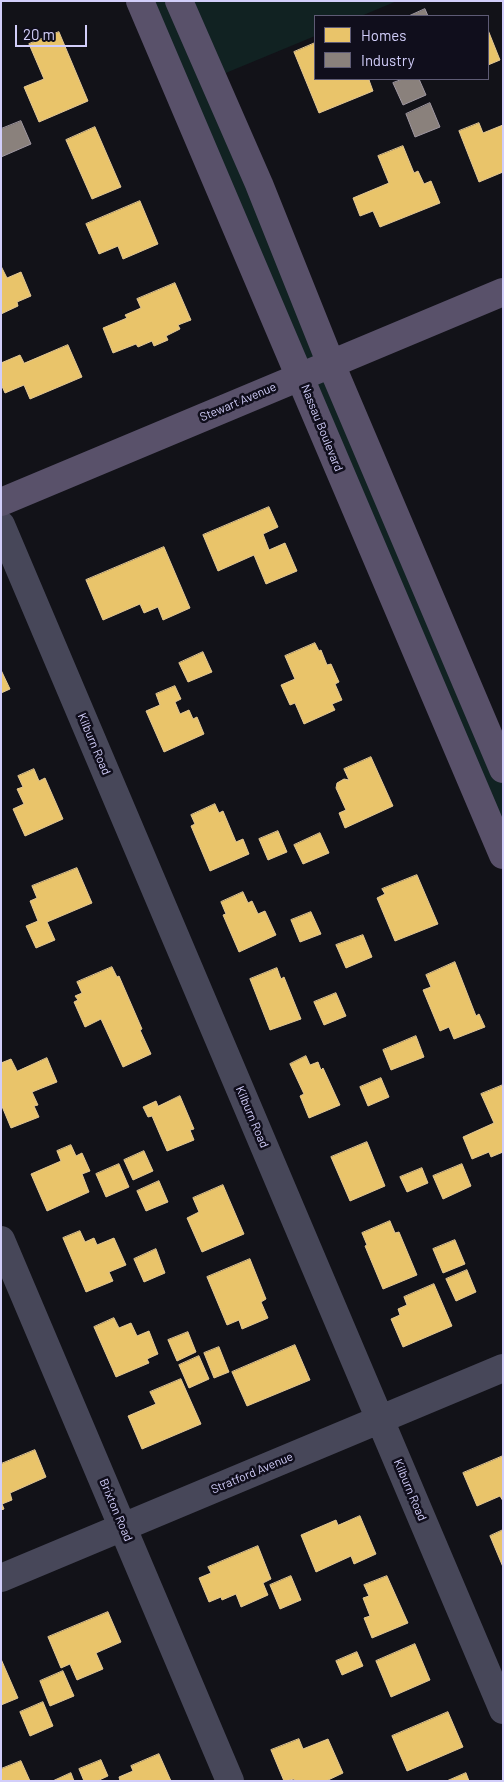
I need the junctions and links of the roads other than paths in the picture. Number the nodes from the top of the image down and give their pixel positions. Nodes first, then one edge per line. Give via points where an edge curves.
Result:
1 (140, 1) edge
2 (179, 1) edge
3 (503, 292) edge
4 (331, 364) junction
5 (300, 376) junction
6 (1, 502) edge
7 (1, 525) edge
8 (503, 769) edge
9 (503, 855) edge
10 (1, 1240) edge
11 (503, 1368) edge
12 (381, 1420) junction
13 (123, 1527) junction
14 (1, 1578) edge
15 (503, 1710) edge
16 (230, 1781) edge

1 - 5 main road, Nassau Boulevard
2 - 4 main road
3 - 4 main road, Stewart Avenue
4 - 5 main road, Stewart Avenue
4 - 8 main road
5 - 6 main road, Stewart Avenue
5 - 9 main road, Nassau Boulevard
7 - 12 street, Kilburn Road
10 - 13 street, Brixton Road
11 - 12 street, Stratford Avenue
12 - 13 street, Stratford Avenue
12 - 15 street, Kilburn Road
13 - 14 street, Stratford Avenue
13 - 16 street, Brixton Road

